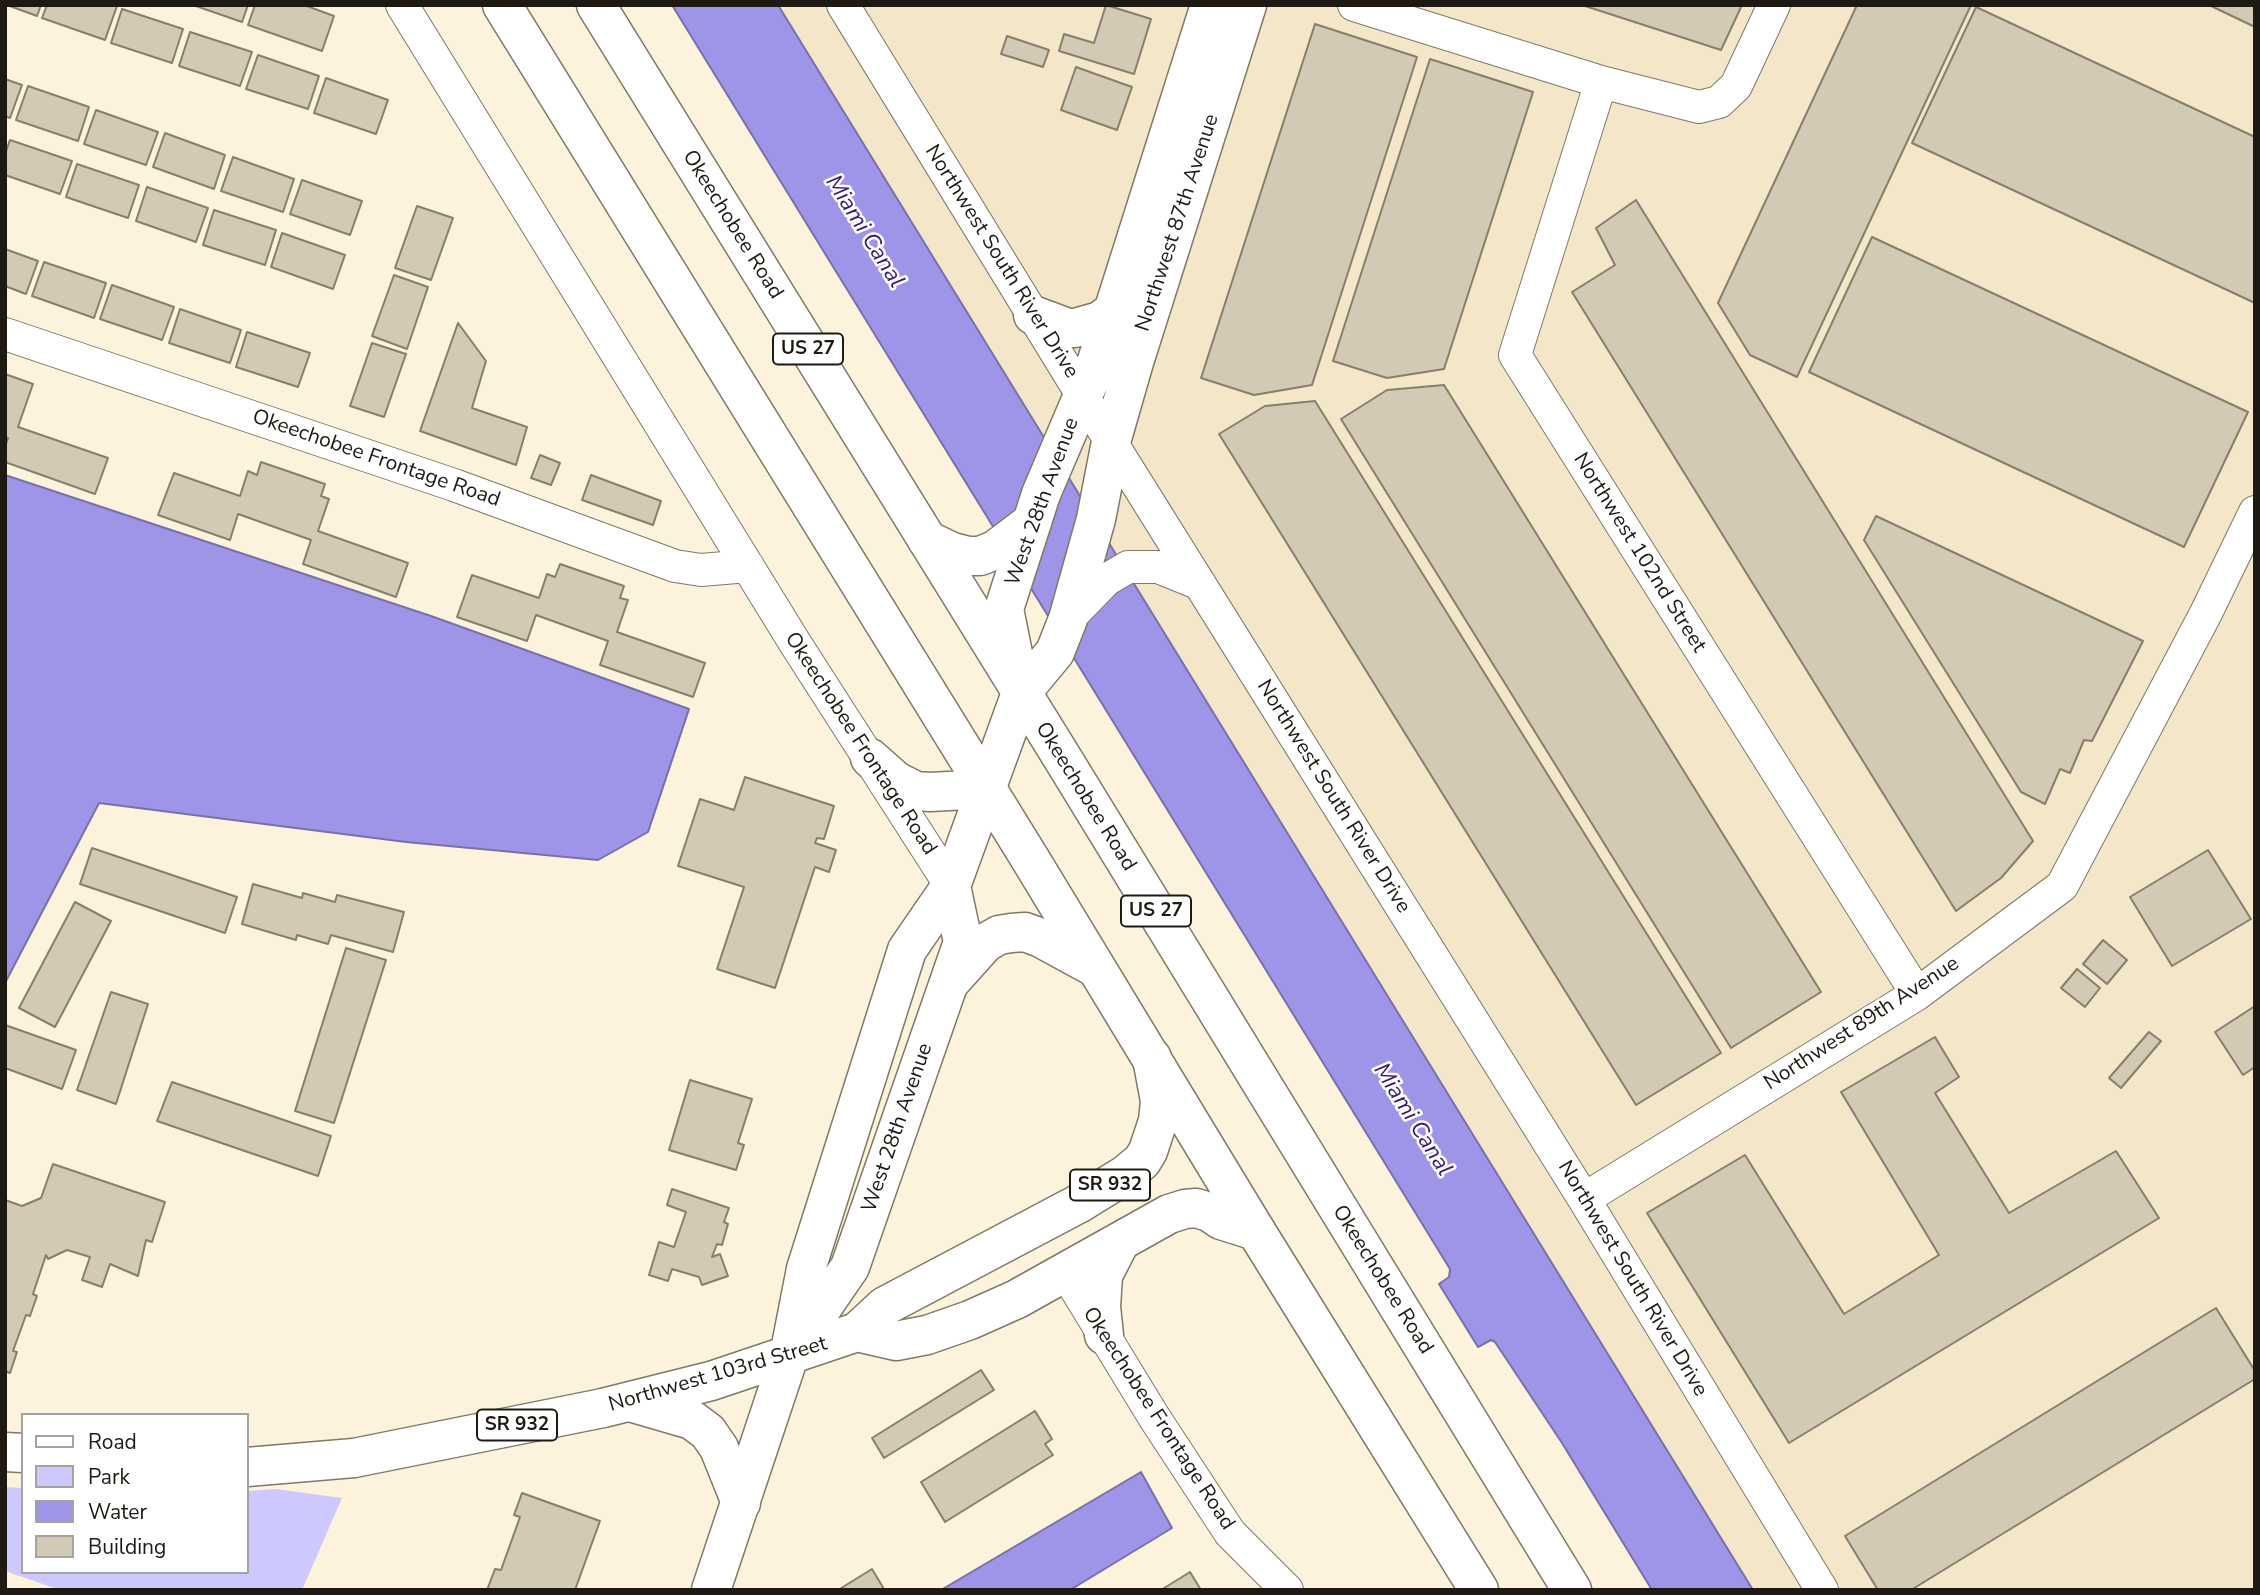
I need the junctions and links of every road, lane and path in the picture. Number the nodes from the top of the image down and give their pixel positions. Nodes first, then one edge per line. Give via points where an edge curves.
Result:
1 (402, 5) edge
2 (502, 5) edge
3 (596, 5) edge
4 (843, 5) edge
5 (1210, 5) edge
6 (1247, 5) edge
7 (1354, 5) edge
8 (1774, 5) edge
9 (1601, 82) junction
10 (1113, 311) junction
11 (1033, 315) junction
12 (5, 334) edge
13 (1082, 394) junction
14 (1111, 442) junction
15 (2255, 512) edge
16 (927, 540) junction
17 (1005, 562) junction
18 (748, 566) junction
19 (1200, 584) junction
20 (1062, 635) junction
21 (1021, 692) junction
22 (870, 758) junction
23 (986, 789) junction
24 (951, 886) junction
25 (1097, 969) junction
26 (950, 982) junction
27 (1917, 994) junction
28 (1152, 1058) junction
29 (866, 1079) junction
30 (1584, 1199) junction
31 (873, 1200) junction
32 (1256, 1231) junction
33 (1120, 1242) junction
34 (857, 1246) junction
35 (980, 1256) junction
36 (1066, 1273) junction
37 (918, 1288) junction
38 (857, 1332) junction
39 (1104, 1335) junction
40 (789, 1356) junction
41 (628, 1401) junction
42 (248, 1467) edge
43 (741, 1503) junction
44 (711, 1590) edge
45 (1287, 1590) edge
46 (1479, 1590) edge
47 (1572, 1590) edge
48 (1822, 1590) edge

1 - 18 street, Okeechobee Frontage Road
2 - 23 main road
3 - 16 main road, Okeechobee Road / US 27
4 - 11 street, Northwest South River Drive
5 - 10 main road, Northwest 87th Avenue
6 - 14 main road, Northwest 87th Avenue
7 - 9 street
8 - 9 street via 1736,86 1719,102 1699,107
9 - 27 street, Northwest 102nd Street via 1515,355
10 - 11 main road via 1100,321 1075,328
10 - 13 main road, Northwest 87th Avenue
11 - 13 street, Northwest South River Drive
12 - 18 street, Okeechobee Frontage Road via 454,485 675,566 701,570
13 - 14 street, Northwest South River Drive
13 - 17 main road, West 28th Avenue via 1032,522
14 - 19 street, Northwest South River Drive
14 - 20 main road, West 28th Avenue via 1096,519
15 - 27 street, Northwest 89th Avenue via 2062,886
16 - 17 main road via 952,552
16 - 21 main road, Okeechobee Road / US 27
17 - 21 main road, West 28th Avenue via 1004,609
18 - 22 street, Okeechobee Frontage Road
19 - 20 street via 1158,567 1128,567 1106,580
19 - 30 street, Northwest South River Drive
20 - 21 main road, West 28th Avenue
21 - 23 main road, West 28th Avenue
21 - 47 main road, Okeechobee Road / US 27
22 - 23 main road via 896,781 916,791
22 - 24 street, Okeechobee Frontage Road
23 - 24 main road, West 28th Avenue
23 - 25 main road
24 - 26 main road, West 28th Avenue via 963,942
24 - 29 main road, West 28th Avenue via 907,950
25 - 26 main road via 1041,938 1011,933 985,943
25 - 28 main road
26 - 31 main road, West 28th Avenue
27 - 30 street, Northwest 89th Avenue
28 - 32 main road
28 - 35 main road, SR 932 via 1160,1101 1158,1121 1142,1161 1078,1204
29 - 31 main road via 877,1090 883,1120
29 - 40 main road, West 28th Avenue via 806,1269
30 - 48 street, Northwest South River Drive
31 - 34 main road, West 28th Avenue
32 - 33 main road, SR 932 via 1203,1210 1185,1209
32 - 46 main road
33 - 36 main road, SR 932
33 - 39 main road via 1104,1275
34 - 37 main road via 863,1267 880,1285
34 - 40 main road, West 28th Avenue via 850,1267
35 - 36 main road via 1042,1262
35 - 37 main road, Northwest 103rd Street / SR 932
36 - 38 main road, SR 932 via 970,1320 927,1335 896,1341
36 - 39 street, Okeechobee Frontage Road
37 - 38 main road, Northwest 103rd Street / SR 932 via 885,1306
38 - 40 main road, Northwest 103rd Street / SR 932
39 - 45 street, Okeechobee Frontage Road via 1230,1533
40 - 41 main road, Northwest 103rd Street / SR 932
40 - 43 main road, West 28th Avenue
41 - 42 main road, Northwest 103rd Street / SR 932 via 354,1458
41 - 43 main road via 692,1420 708,1432
43 - 44 main road, West 28th Avenue

